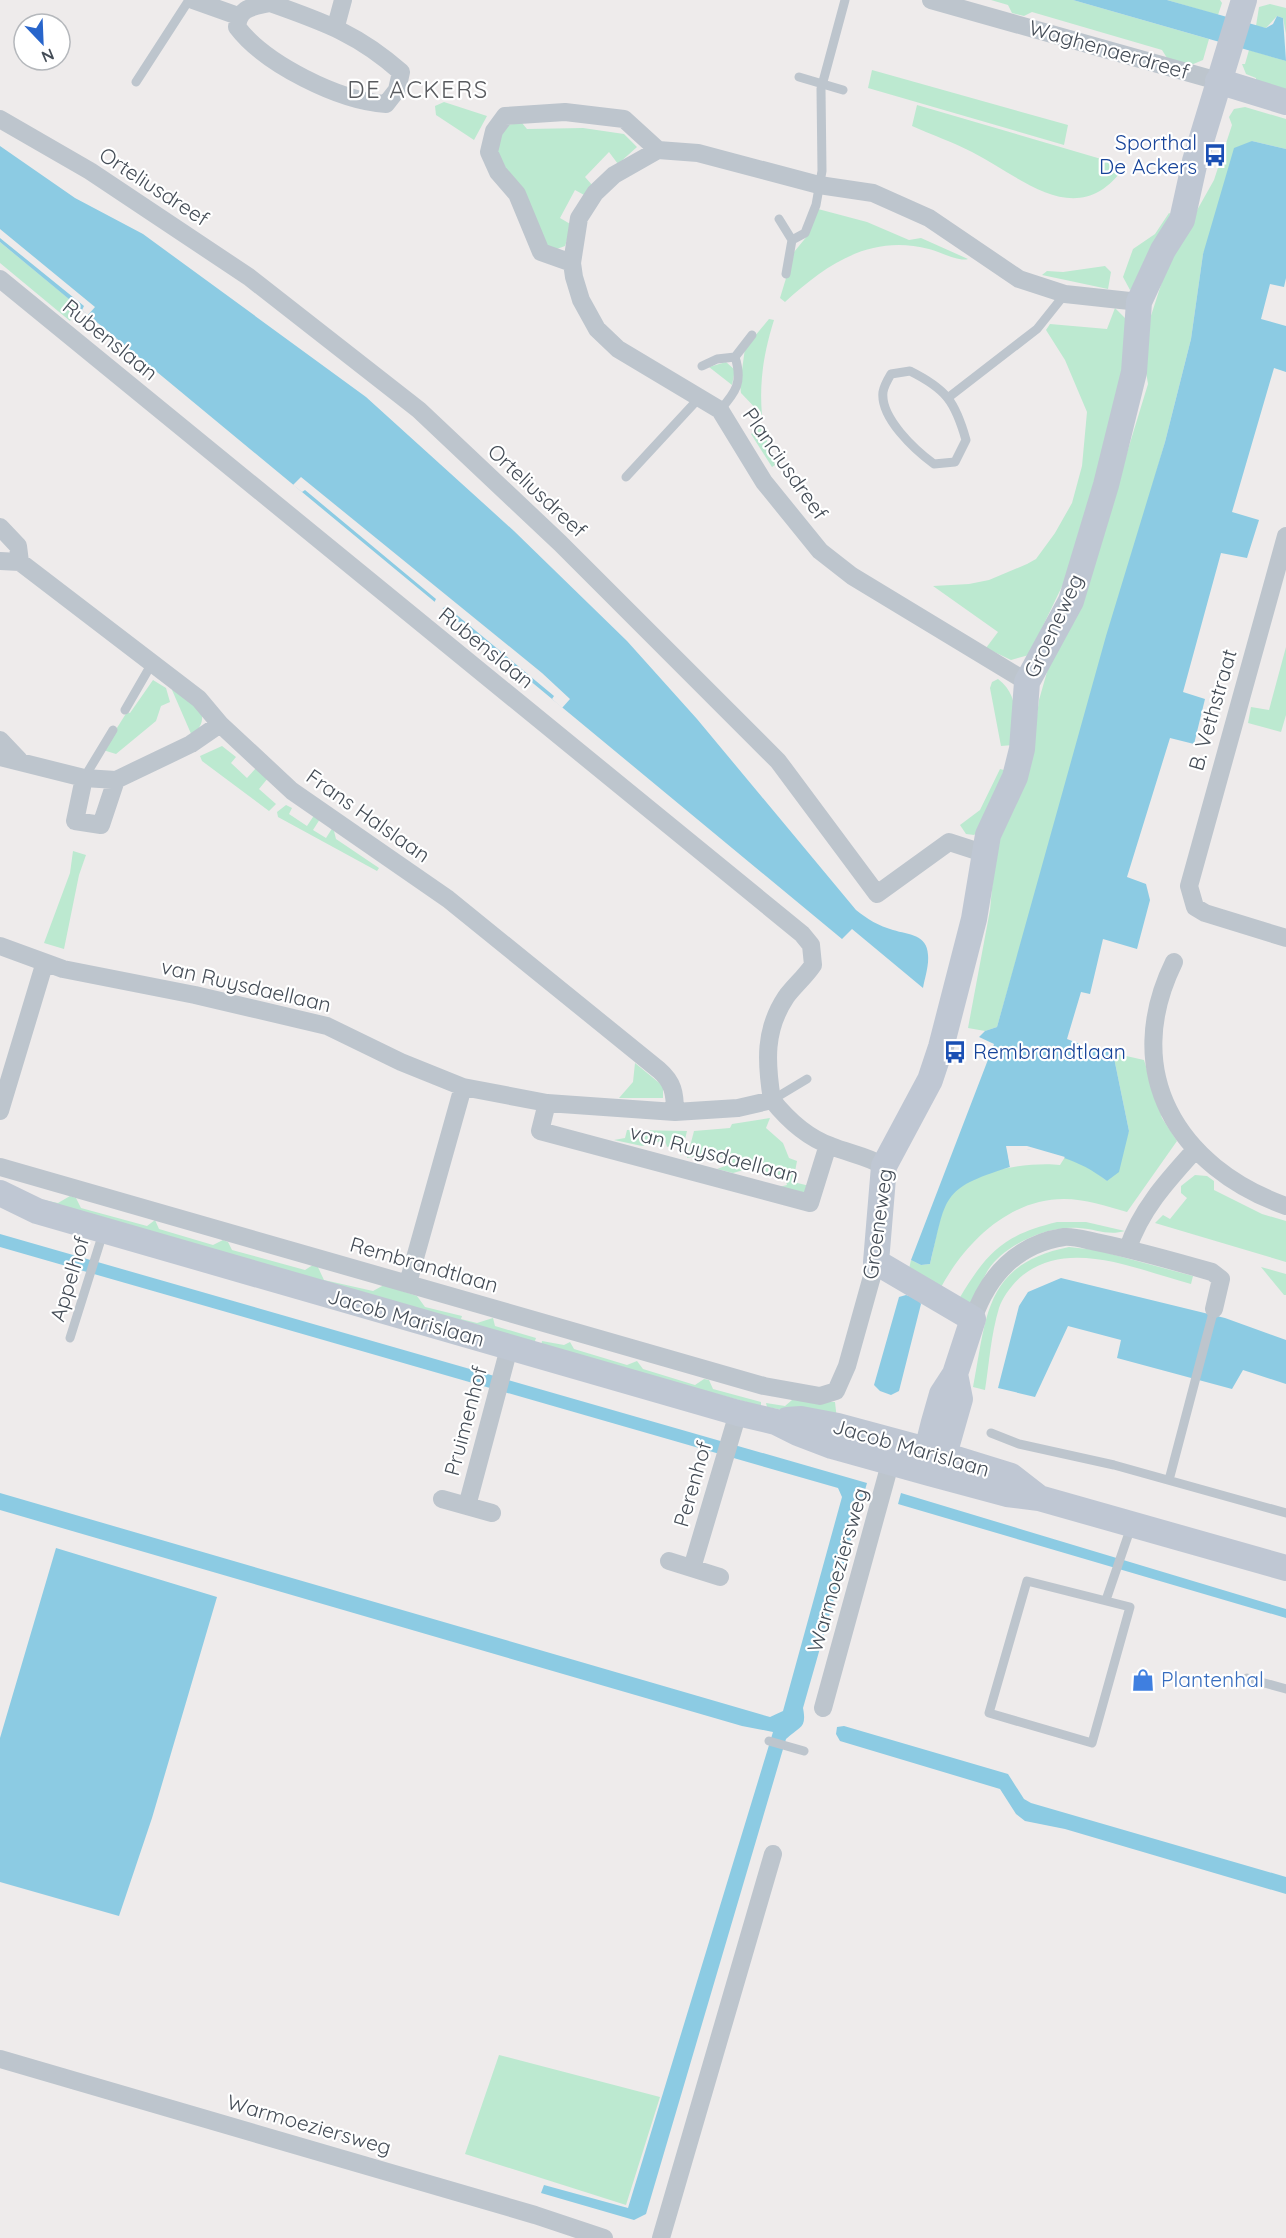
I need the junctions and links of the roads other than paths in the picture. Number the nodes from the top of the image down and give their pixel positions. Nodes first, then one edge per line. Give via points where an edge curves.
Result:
1 (191, 0) edge
2 (343, 0) edge
3 (845, 0) edge
4 (932, 0) edge
5 (1243, 1) edge
6 (238, 16) junction
7 (336, 26) junction
8 (1221, 71) junction
9 (799, 77) dead end
10 (136, 82) dead end
11 (822, 83) junction
12 (843, 90) dead end
13 (1286, 102) edge
14 (0, 119) edge
15 (658, 150) junction
16 (819, 185) junction
17 (779, 219) dead end
18 (792, 240) junction
19 (572, 263) junction
20 (786, 274) dead end
21 (0, 279) edge
22 (1065, 294) junction
23 (1138, 302) junction
24 (752, 334) dead end
25 (735, 357) junction
26 (702, 366) dead end
27 (701, 396) junction
28 (949, 397) junction
29 (720, 410) junction
30 (626, 477) dead end
31 (0, 527) edge
32 (1286, 536) edge
33 (0, 561) edge
34 (20, 562) junction
35 (151, 665) junction
36 (1027, 682) junction
37 (125, 710) dead end
38 (220, 724) junction
39 (113, 729) dead end
40 (0, 741) edge
41 (0, 757) edge
42 (19, 760) junction
43 (84, 778) junction
44 (116, 780) junction
45 (983, 853) junction
46 (1286, 938) edge
47 (0, 946) edge
48 (1174, 962) dead end
49 (44, 964) junction
50 (807, 1078) dead end
51 (463, 1087) junction
52 (772, 1100) junction
53 (547, 1103) junction
54 (0, 1111) edge
55 (675, 1112) junction
56 (828, 1145) junction
57 (1196, 1150) junction
58 (884, 1166) junction
59 (0, 1167) edge
60 (0, 1193) edge
61 (1286, 1206) edge
62 (0, 1208) edge
63 (37, 1211) junction
64 (104, 1231) junction
65 (1128, 1248) junction
66 (876, 1262) junction
67 (408, 1283) junction
68 (1214, 1309) joint
69 (973, 1318) junction
70 (70, 1338) dead end
71 (509, 1348) junction
72 (836, 1391) joint
73 (738, 1413) junction
74 (991, 1433) dead end
75 (893, 1452) junction
76 (933, 1459) junction
77 (1169, 1480) junction
78 (442, 1499) dead end
79 (467, 1506) junction
80 (492, 1513) dead end
81 (1286, 1513) edge
82 (1132, 1524) junction
83 (669, 1561) dead end
84 (692, 1568) junction
85 (1286, 1568) edge
86 (720, 1577) dead end
87 (1106, 1600) junction
88 (1247, 1678) dead end
89 (1286, 1689) edge
90 (823, 1708) dead end
91 (769, 1741) dead end
92 (804, 1751) dead end
93 (773, 1854) dead end
94 (0, 2059) edge
95 (604, 2238) edge
96 (661, 2238) edge

1 - 6 street
1 - 10 lane
2 - 7 street
3 - 11 lane
4 - 8 street, Waghenaerdreef
5 - 8 street, Groeneweg
6 - 7 street via 246,8 270,3
6 - 7 street via 237,27 249,42 311,81 369,103 386,104 397,90 401,72 377,51
8 - 13 street, Waghenaerdreef
8 - 23 street, Groeneweg via 1182,220
9 - 11 lane
11 - 12 lane
11 - 16 lane
14 - 45 street, Orteliusdreef via 90,171 249,277 419,410 560,543 770,753 877,894 949,842
15 - 16 street via 698,153
15 - 19 street, Planciusdreef via 614,175 595,193 579,218
15 - 19 street via 624,119 565,112 505,116 494,131 489,152 498,172 517,194 541,252
16 - 18 lane via 805,233
16 - 22 street via 873,193 929,218 1019,279
17 - 18 lane
18 - 20 lane
19 - 27 street, Planciusdreef via 580,300 597,329 618,349
21 - 52 street, Rubenslaan via 802,934 811,945 813,965 773,1019 766,1065
22 - 23 street
22 - 28 lane via 1037,329
23 - 36 street, Groeneweg via 1134,372 1106,485 1071,601
24 - 25 lane
25 - 26 lane via 717,358
25 - 29 lane via 739,370 736,392
27 - 29 street, Planciusdreef
27 - 30 lane
28 - 28 lane via 932,382 910,371 891,374 883,393 891,419 910,447 934,464 955,462 966,440
29 - 36 street, Planciusdreef via 764,482 820,551 852,576
31 - 34 street, Frans Halslaan via 18,546
32 - 46 street, B. Vethstraat via 1190,881 1195,907
33 - 34 street
34 - 35 street, Frans Halslaan
35 - 37 lane
35 - 38 street, Frans Halslaan via 199,699
36 - 45 street, Groeneweg via 1019,758
38 - 44 street via 191,744
38 - 55 street, Frans Halslaan via 292,791 448,899 669,1078 675,1092
39 - 43 lane
40 - 42 street
41 - 42 street
42 - 43 street
43 - 44 street
43 - 44 street via 75,820 101,825
45 - 58 street, Groeneweg via 983,876 974,919 941,1047 930,1080
47 - 49 street, van Ruysdaellaan
48 - 57 street via 1156,1007 1152,1033 1155,1070 1165,1102
49 - 51 street, van Ruysdaellaan via 327,1026
49 - 54 street
50 - 52 lane
51 - 53 street, van Ruysdaellaan
51 - 67 street
52 - 55 street, van Ruysdaellaan via 738,1108
52 - 56 street, van Ruysdaellaan via 803,1132
53 - 55 street, van Ruysdaellaan
53 - 56 street, van Ruysdaellaan via 540,1131 810,1203
56 - 58 street, van Ruysdaellaan
57 - 61 street via 1256,1195
57 - 65 street via 1138,1220
58 - 66 street, Groeneweg
59 - 67 street, Rembrandtlaan
60 - 63 street, Jacob Marislaan
62 - 63 street, Jacob Marislaan
63 - 64 street, Jacob Marislaan
64 - 70 lane, Appelhof
64 - 71 street, Jacob Marislaan
65 - 68 street via 1212,1272 1221,1279
65 - 69 street via 1066,1237 1039,1243 1011,1258 994,1275
66 - 69 street
66 - 72 street, Groeneweg via 847,1366
67 - 72 street, Rembrandtlaan via 764,1386 820,1396
68 - 77 lane
69 - 76 street via 955,1374 942,1394
71 - 73 street, Jacob Marislaan
71 - 79 street, Pruimenhof
73 - 75 street, Jacob Marislaan via 776,1422 801,1419
73 - 84 street, Perenhof
74 - 77 lane via 1019,1444
75 - 76 street, Jacob Marislaan
75 - 90 street, Warmoeziersweg
76 - 82 street, Jacob Marislaan via 1007,1494 1039,1498
77 - 81 lane
78 - 79 street, Pruimenhof
79 - 80 street, Pruimenhof
82 - 85 street, Jacob Marislaan
82 - 87 lane
83 - 84 street
84 - 86 street
87 - 87 lane via 1027,1581 989,1713 1092,1743 1130,1607
88 - 89 lane
91 - 92 lane
93 - 96 street
94 - 95 street, Warmoeziersweg

